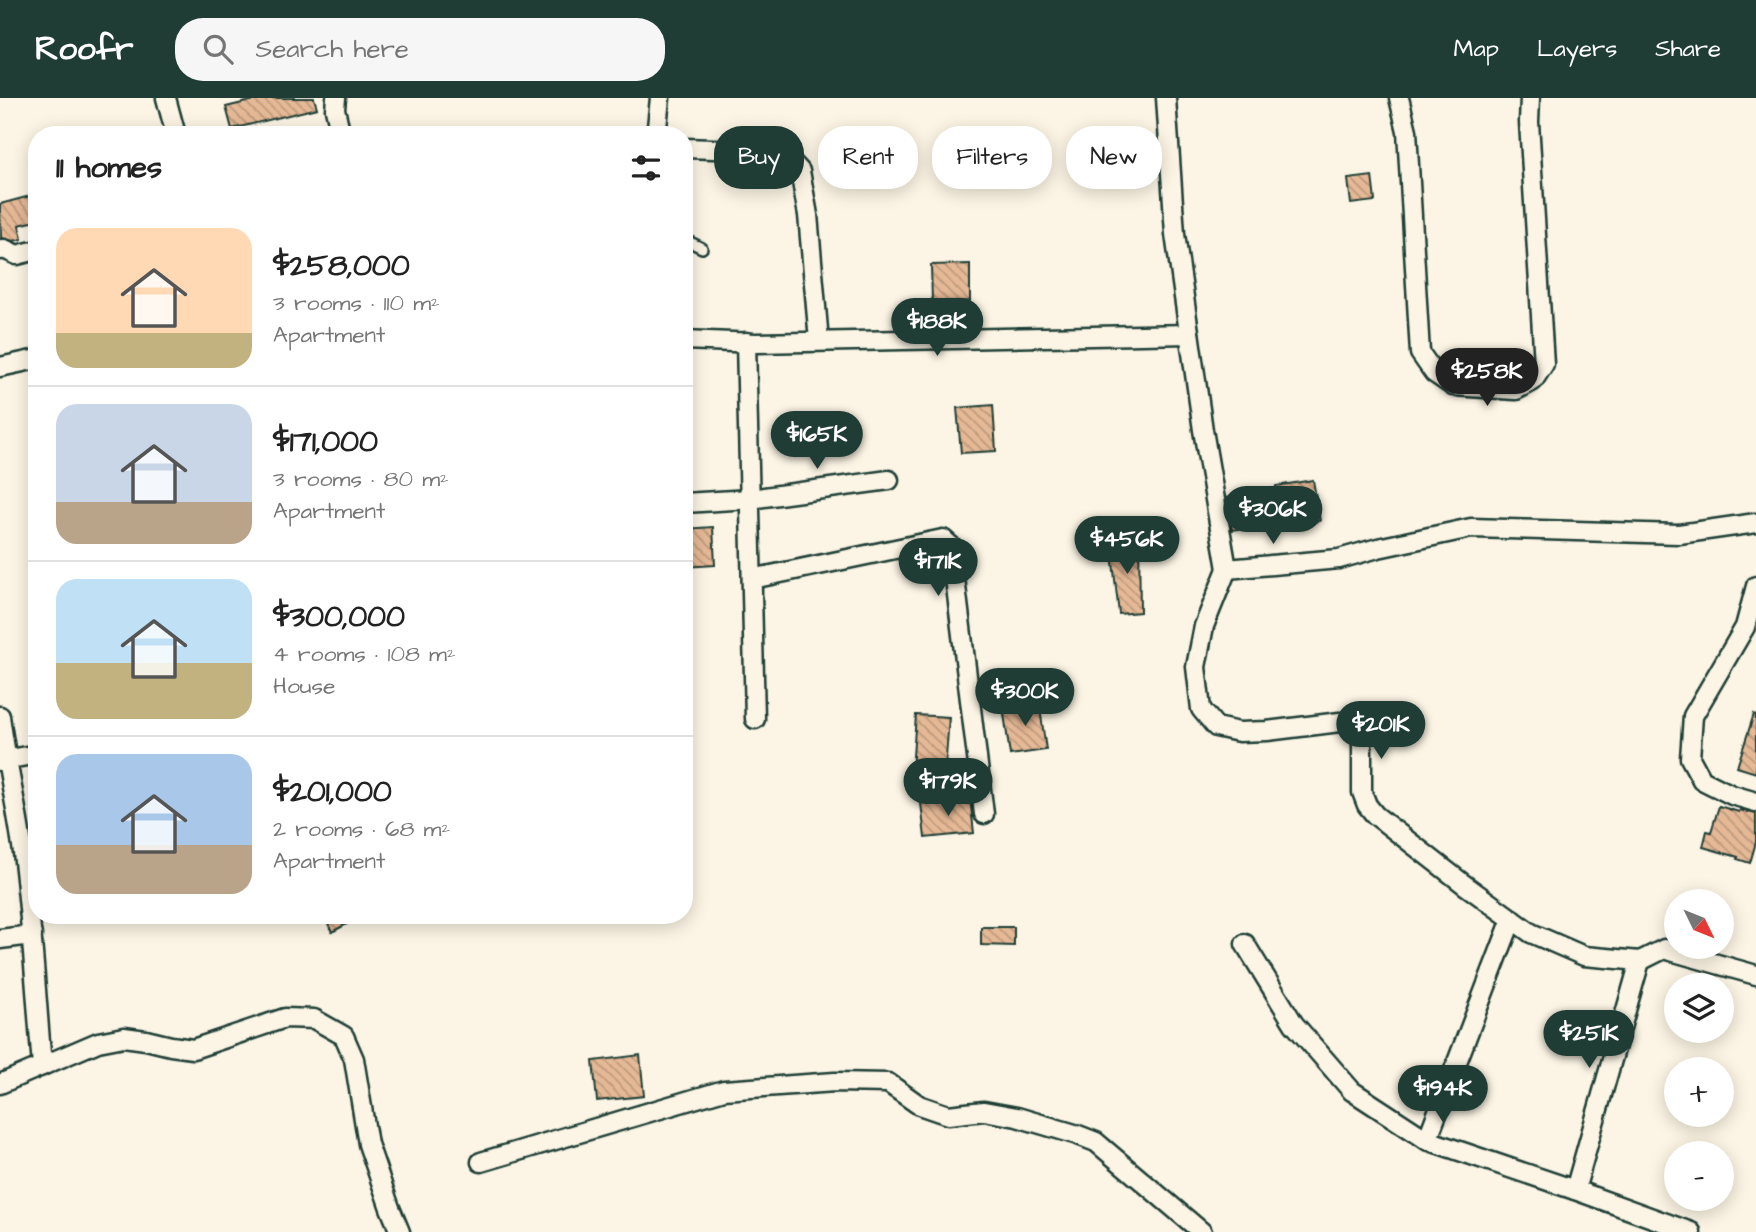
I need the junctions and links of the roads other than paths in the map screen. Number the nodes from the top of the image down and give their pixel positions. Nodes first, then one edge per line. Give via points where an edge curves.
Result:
1 (166, 98) edge
2 (336, 98) edge
3 (660, 98) edge
4 (1166, 98) edge
5 (1399, 98) edge
6 (1530, 98) edge
7 (174, 126) edge
8 (339, 126) edge
9 (657, 126) edge
10 (693, 148) edge
11 (693, 244) edge
12 (702, 248) dead end
13 (0, 250) edge
14 (28, 252) edge
15 (1189, 334) junction
16 (693, 340) edge
17 (819, 341) junction
18 (746, 342) junction
19 (28, 361) edge
20 (0, 367) edge
21 (889, 480) dead end
22 (750, 499) junction
23 (693, 502) edge
24 (1756, 523) edge
25 (1227, 569) junction
26 (752, 579) junction
27 (1756, 586) edge
28 (0, 716) edge
29 (755, 719) dead end
30 (28, 756) edge
31 (3, 761) edge
32 (1756, 802) edge
33 (984, 814) dead end
34 (28, 898) edge
35 (1512, 919) junction
36 (31, 924) edge
37 (32, 935) junction
38 (0, 939) edge
39 (1245, 944) dead end
40 (1640, 961) junction
41 (1756, 975) edge
42 (42, 1066) junction
43 (0, 1084) edge
44 (1427, 1140) junction
45 (481, 1162) dead end
46 (1575, 1190) junction
47 (400, 1232) edge
48 (1202, 1232) edge
49 (1691, 1232) edge

1 - 7 street
2 - 8 street
3 - 9 street
4 - 15 street via 1175,234
5 - 6 street via 1407,131 1420,353 1434,373 1452,387 1517,390 1533,381 1544,364
10 - 17 street via 774,151 800,171
11 - 12 lane
13 - 14 street via 17,255
15 - 17 street
15 - 25 street
16 - 18 street
17 - 18 street
18 - 22 street
19 - 20 street
21 - 22 street
22 - 23 street
22 - 26 street
24 - 25 street via 1679,534 1471,528 1339,559
25 - 35 street via 1204,626 1195,667 1201,709 1216,727 1239,732 1340,722 1354,726 1362,739 1362,792 1367,806
26 - 29 street
26 - 33 street via 943,540 951,547
27 - 32 street via 1745,626 1693,716 1690,758 1702,780
28 - 31 street
30 - 31 street
31 - 34 street
35 - 40 street via 1531,933 1584,956
35 - 44 street
36 - 37 street
37 - 38 street
37 - 42 street
39 - 44 street via 1294,1024 1352,1091
40 - 41 street via 1664,949
40 - 46 street
42 - 43 street
42 - 47 street via 98,1042 124,1037 194,1049 285,1018 314,1019 344,1036 354,1059 368,1143
44 - 46 street
45 - 48 street via 724,1090 888,1083 919,1105 948,1115 984,1111 1017,1117 1096,1142
46 - 49 street

